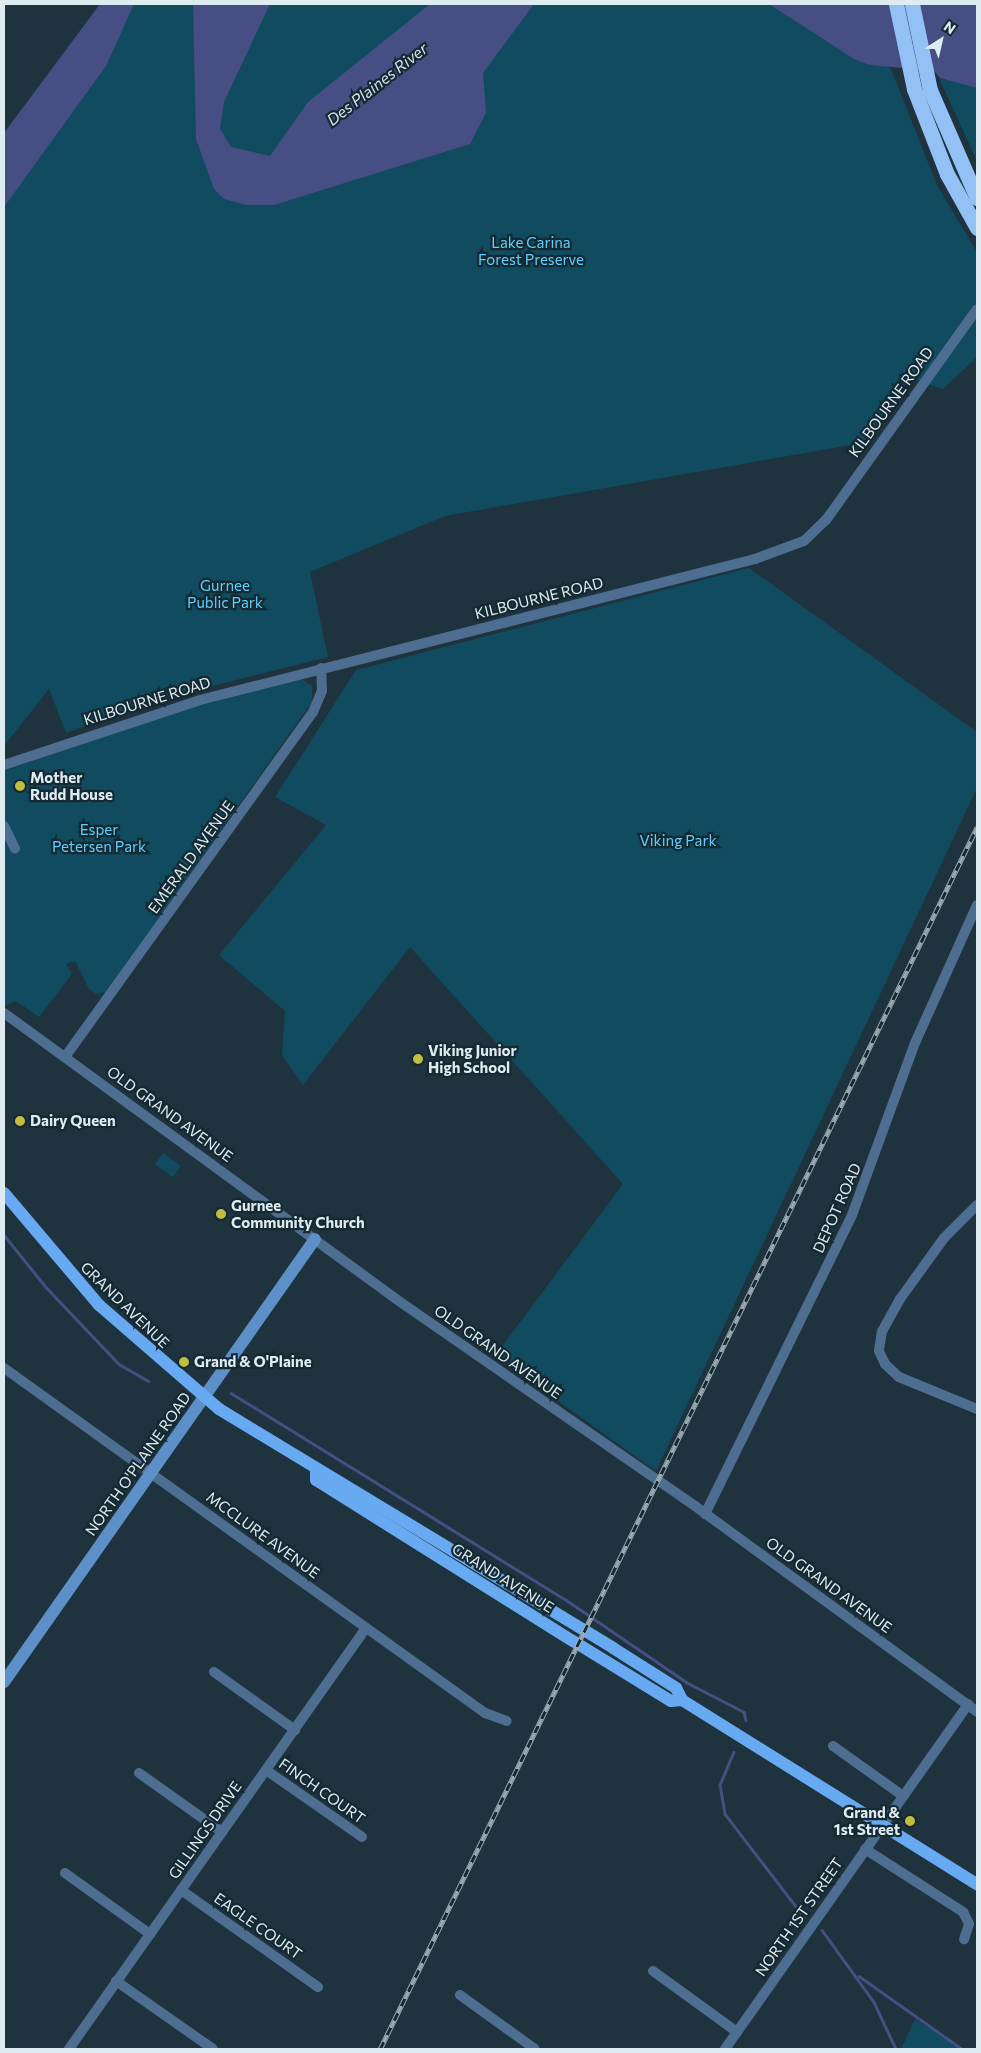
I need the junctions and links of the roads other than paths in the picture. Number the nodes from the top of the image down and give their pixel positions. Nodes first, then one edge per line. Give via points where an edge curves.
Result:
1 (896, 4) edge
2 (912, 4) edge
3 (977, 198) edge
4 (977, 228) edge
5 (977, 309) edge
6 (321, 668) junction
7 (4, 765) edge
8 (4, 826) edge
9 (15, 849) dead end
10 (977, 905) edge
11 (4, 1013) edge
12 (65, 1057) junction
13 (4, 1193) edge
14 (977, 1205) edge
15 (315, 1239) junction
16 (4, 1368) edge
17 (204, 1397) junction
18 (977, 1409) edge
19 (151, 1473) junction
20 (705, 1514) junction
21 (366, 1628) junction
22 (214, 1672) dead end
23 (4, 1682) edge
24 (968, 1704) junction
25 (977, 1712) edge
26 (507, 1721) dead end
27 (295, 1730) junction
28 (833, 1746) dead end
29 (266, 1770) junction
30 (139, 1773) dead end
31 (903, 1796) junction
32 (882, 1825) junction
33 (222, 1832) junction
34 (362, 1837) dead end
35 (865, 1849) junction
36 (65, 1873) dead end
37 (977, 1884) edge
38 (181, 1890) junction
39 (150, 1934) junction
40 (964, 1939) dead end
41 (653, 1971) dead end
42 (116, 1982) junction
43 (318, 1987) dead end
44 (460, 1995) dead end
45 (738, 2032) junction
46 (69, 2049) edge
47 (213, 2049) edge
48 (535, 2049) edge
49 (725, 2049) edge

1 - 4 highway via 914,89 947,174
2 - 3 highway via 930,90
5 - 6 street, KILBOURNE ROAD via 826,520 804,541 756,559
6 - 7 street, KILBOURNE ROAD via 119,724
6 - 12 street, EMERALD AVENUE via 322,691 313,712
8 - 9 street
10 - 20 street, DEPOT ROAD via 915,1042 852,1216
11 - 12 street, OLD GRAND AVENUE
12 - 15 street, OLD GRAND AVENUE
13 - 17 main road, GRAND AVENUE via 92,1298
14 - 18 street via 944,1238 888,1317 880,1338 881,1358 899,1377
15 - 17 street, NORTH O'PLAINE ROAD
15 - 20 street, OLD GRAND AVENUE
16 - 19 street, MCCLURE AVENUE
17 - 19 street, NORTH O'PLAINE ROAD
17 - 32 main road, GRAND AVENUE via 316,1471 316,1480 671,1701 682,1700
19 - 21 street, MCCLURE AVENUE
19 - 23 street, NORTH O'PLAINE ROAD
20 - 24 street, OLD GRAND AVENUE
21 - 26 street, MCCLURE AVENUE via 485,1713
21 - 27 street, GILLINGS DRIVE
22 - 27 street
24 - 25 street, OLD GRAND AVENUE
24 - 31 street, NORTH 1ST STREET
27 - 29 street, GILLINGS DRIVE
28 - 31 street
29 - 33 street, GILLINGS DRIVE
29 - 34 street, FINCH COURT
30 - 33 street
31 - 32 street, NORTH 1ST STREET
32 - 35 street, NORTH 1ST STREET
32 - 37 main road, GRAND AVENUE
33 - 38 street, GILLINGS DRIVE
35 - 40 street via 963,1912 969,1924
35 - 45 street, NORTH 1ST STREET
36 - 39 street
38 - 39 street, GILLINGS DRIVE
38 - 43 street, EAGLE COURT
39 - 42 street, GILLINGS DRIVE
41 - 45 street
42 - 46 street, GILLINGS DRIVE
42 - 47 street
44 - 48 street
45 - 49 street, NORTH 1ST STREET

